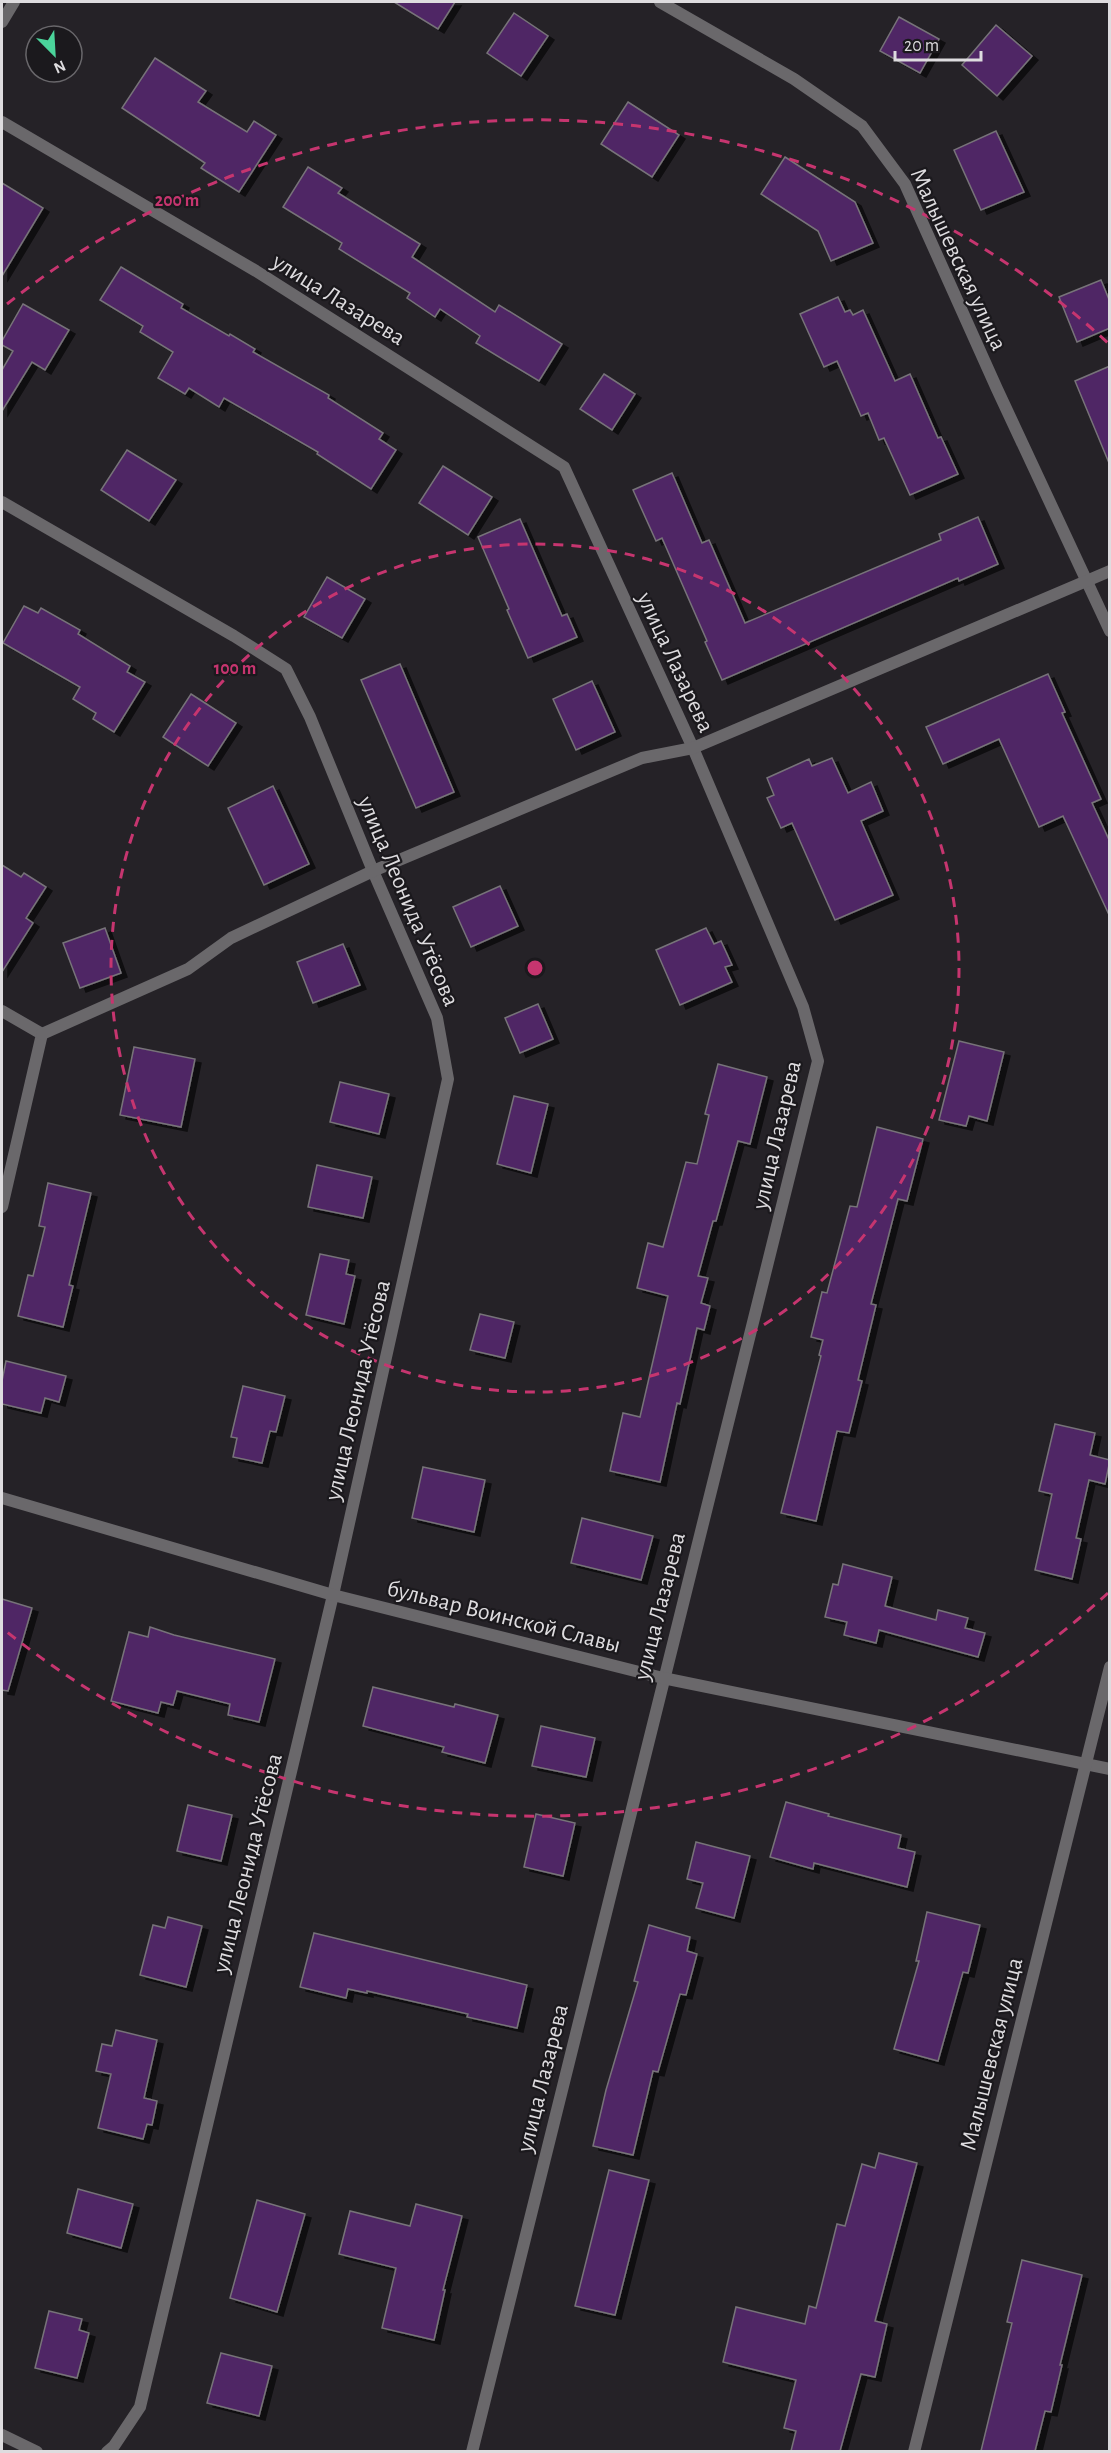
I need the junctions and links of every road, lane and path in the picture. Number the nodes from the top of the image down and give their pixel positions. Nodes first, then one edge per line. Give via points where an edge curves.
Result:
1 (14, 2) edge
2 (660, 2) edge
3 (2, 22) edge
4 (2, 122) edge
5 (2, 502) edge
6 (1110, 571) edge
7 (1087, 580) junction
8 (1110, 631) edge
9 (693, 748) junction
10 (373, 872) junction
11 (2, 1011) edge
12 (42, 1034) junction
13 (2, 1207) edge
14 (2, 1498) edge
15 (333, 1595) junction
16 (1110, 1667) edge
17 (663, 1678) junction
18 (1085, 1764) junction
19 (1110, 1769) edge
20 (2, 2435) edge
21 (37, 2451) edge
22 (106, 2451) edge
23 (472, 2451) edge
24 (914, 2451) edge

1 - 3 street
2 - 7 street, Малышевская улица via 794,79 862,126 905,184
4 - 9 street, улица Лазарева via 256,271 564,467
5 - 10 street, улица Леонида Утёсова via 286,669 310,717
6 - 7 street
7 - 8 street, Малышевская улица
7 - 9 street
9 - 10 street via 642,758
9 - 17 street, улица Лазарева via 803,1007 818,1061
10 - 12 street via 231,938 188,969
10 - 15 street, улица Леонида Утёсова via 437,1018 448,1079
11 - 12 street
12 - 13 street
14 - 15 street, бульвар Воинской Славы
15 - 17 street, бульвар Воинской Славы
15 - 22 street, улица Леонида Утёсова via 140,2407 114,2446
16 - 18 street, Малышевская улица
17 - 18 street, бульвар Воинской Славы
17 - 23 street, улица Лазарева
18 - 19 street, бульвар Воинской Славы
18 - 24 street, Малышевская улица
20 - 21 street

